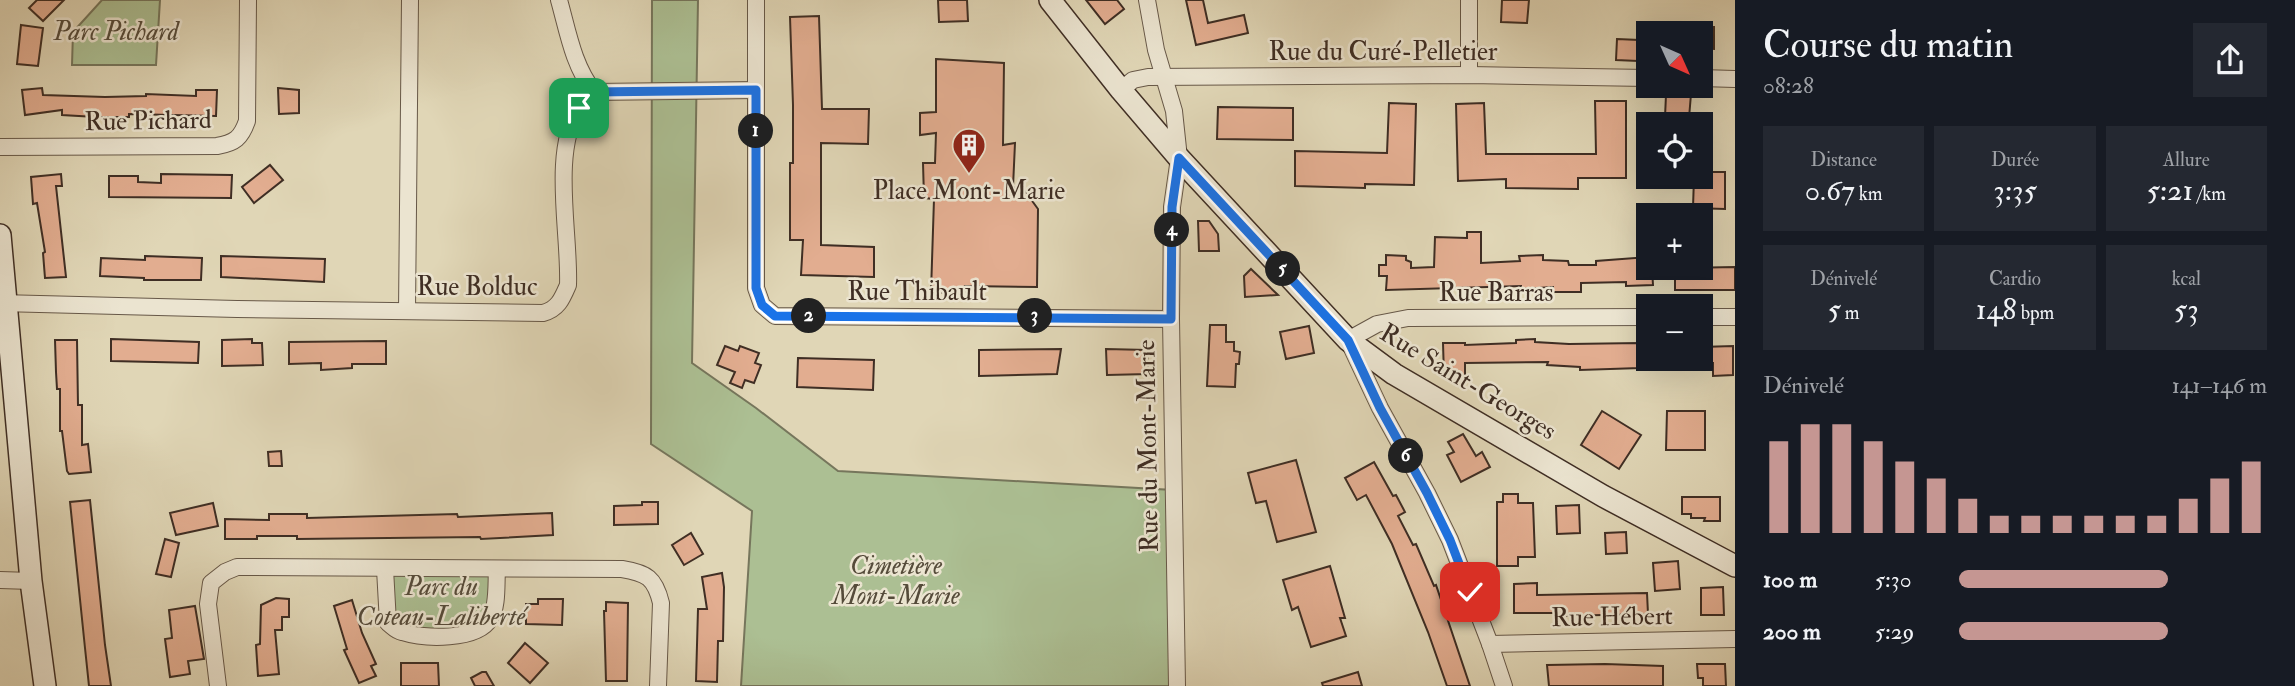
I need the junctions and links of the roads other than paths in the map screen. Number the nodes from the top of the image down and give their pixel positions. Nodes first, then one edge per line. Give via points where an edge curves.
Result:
1 (248, 0) edge
2 (410, 0) edge
3 (559, 0) edge
4 (756, 0) edge
5 (1050, 0) edge
6 (1147, 0) edge
7 (1469, 0) edge
8 (1469, 75) junction
9 (1163, 77) junction
10 (1636, 78) edge
11 (1713, 78) edge
12 (1735, 79) edge
13 (756, 90) junction
14 (1121, 90) junction
15 (594, 92) junction
16 (0, 147) edge
17 (1179, 158) junction
18 (0, 235) edge
19 (4, 303) edge
20 (407, 311) junction
21 (1636, 317) edge
22 (1713, 317) edge
23 (1735, 317) edge
24 (1171, 319) junction
25 (1348, 340) junction
26 (1735, 566) edge
27 (385, 569) junction
28 (497, 570) junction
29 (0, 580) edge
30 (31, 581) junction
31 (1735, 639) edge
32 (1490, 644) junction
33 (45, 686) edge
34 (218, 686) edge
35 (658, 686) edge
36 (1177, 686) edge
37 (1504, 686) edge

1 - 16 street, Rue Pichard via 247,121 243,134 233,143
2 - 20 street
3 - 15 street via 576,61
4 - 13 street, Rue Thibault
5 - 14 street, Rue Saint-Georges
6 - 9 street, Rue du Mont-Marie
7 - 8 street
8 - 9 street, Rue du Curé-Pelletier
8 - 10 street, Rue du Curé-Pelletier
9 - 14 street, Rue du Curé-Pelletier via 1133,80
9 - 17 street, Rue du Mont-Marie via 1174,111
11 - 12 street
13 - 15 street
13 - 24 street, Rue Thibault via 756,288 762,305 775,316
14 - 17 street, Rue Saint-Georges
15 - 20 street, Rue Bolduc via 579,108 563,157 568,285 553,310 529,314
17 - 24 street, Rue du Mont-Marie via 1172,207
17 - 25 street, Rue Saint-Georges
18 - 19 street
19 - 20 street, Rue Bolduc
19 - 30 street
21 - 25 street, Rue Barras via 1408,318 1377,324
22 - 23 street
24 - 36 street, Rue du Mont-Marie
25 - 26 street, Rue Saint-Georges via 1394,374
25 - 32 street via 1450,540
27 - 28 street
27 - 28 street via 388,623 398,632 432,636 467,635 483,628 492,617
27 - 34 street via 237,567 225,572 211,583 208,604
28 - 35 street via 622,569 649,578 661,603
29 - 30 street
30 - 33 street
31 - 32 street, Rue Hébert
32 - 37 street

